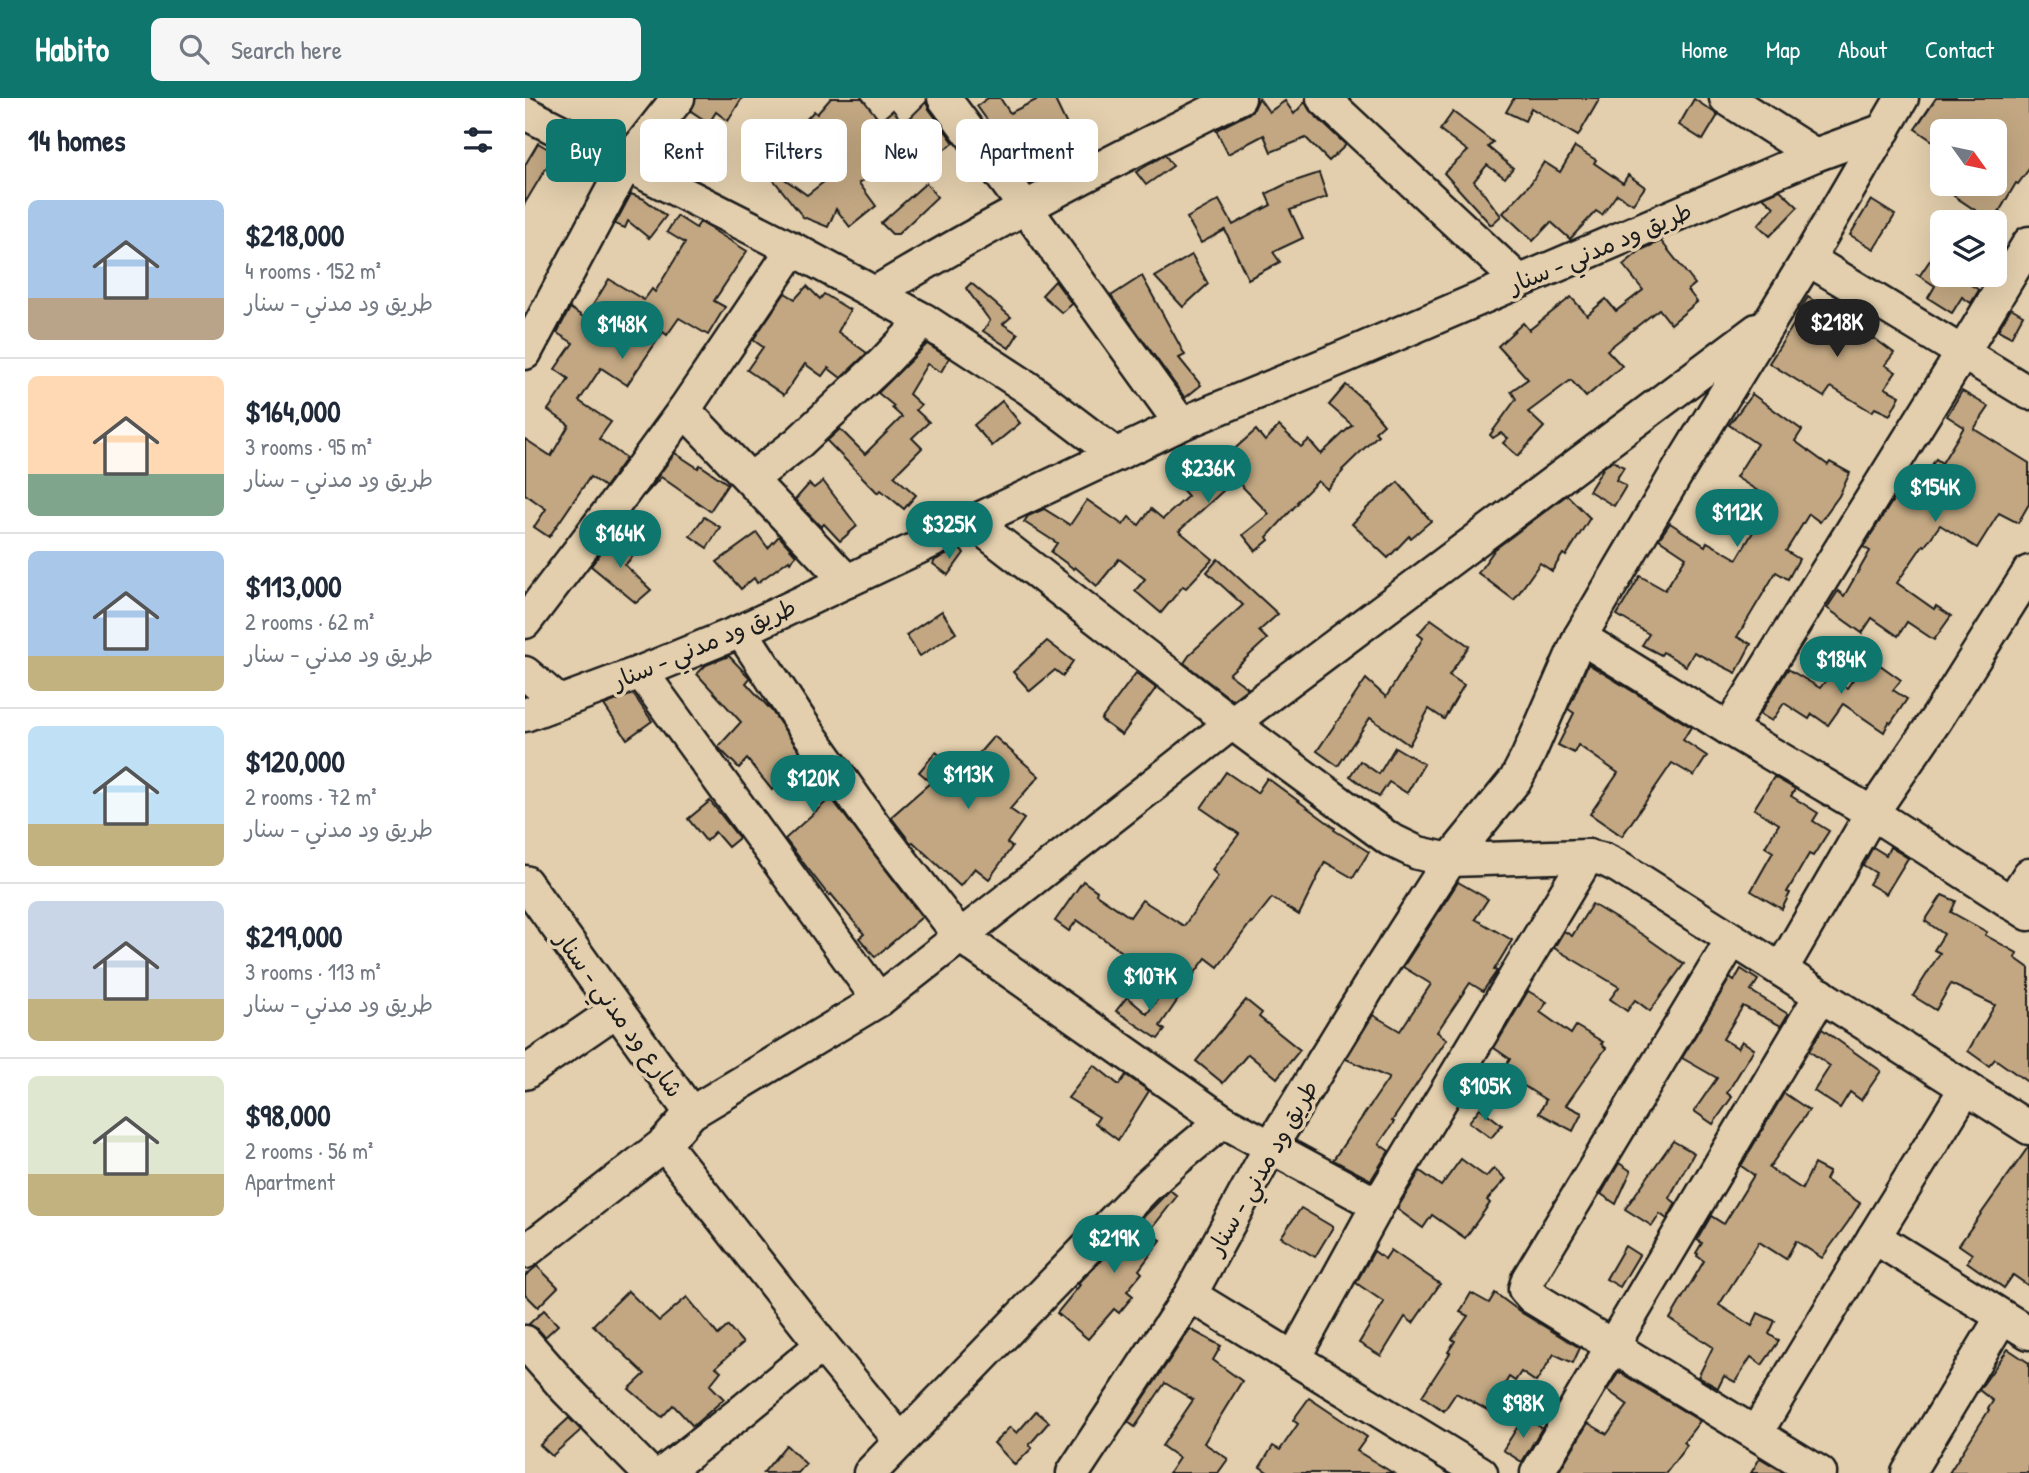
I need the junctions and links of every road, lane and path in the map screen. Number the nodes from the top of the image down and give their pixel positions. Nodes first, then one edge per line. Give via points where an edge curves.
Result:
1 (678, 98) edge
2 (944, 98) edge
3 (1239, 98) edge
4 (1323, 98) edge
5 (1725, 98) edge
6 (1902, 98) edge
7 (525, 113) edge
8 (546, 124) edge
9 (1884, 130) junction
10 (1815, 155) junction
11 (626, 164) joint
12 (616, 182) edge
13 (1025, 207) junction
14 (2029, 243) edge
15 (793, 249) junction
16 (1808, 259) junction
17 (1519, 281) junction
18 (875, 293) junction
19 (1772, 319) junction
20 (924, 320) junction
21 (1963, 352) junction
22 (525, 353) edge
23 (2029, 393) edge
24 (684, 410) junction
25 (1181, 424) junction
26 (1115, 454) junction
27 (751, 479) junction
28 (974, 523) junction
29 (2029, 572) edge
30 (847, 580) junction
31 (525, 622) edge
32 (741, 631) junction
33 (1580, 637) junction
34 (641, 672) junction
35 (525, 673) edge
36 (559, 702) junction
37 (525, 715) edge
38 (1232, 723) junction
39 (1729, 729) junction
40 (1872, 813) junction
41 (1588, 856) junction
42 (1450, 860) junction
43 (2029, 875) edge
44 (525, 882) edge
45 (2020, 909) edge
46 (960, 936) junction
47 (1732, 940) junction
48 (1781, 970) junction
49 (1821, 995) junction
50 (879, 1000) junction
51 (617, 1010) junction
52 (525, 1073) edge
53 (1966, 1088) junction
54 (691, 1113) junction
55 (1223, 1121) junction
56 (2029, 1128) edge
57 (664, 1144) junction
58 (1270, 1148) junction
59 (1378, 1205) junction
60 (1874, 1237) junction
61 (525, 1252) edge
62 (1190, 1295) junction
63 (2002, 1317) junction
64 (2029, 1333) edge
65 (525, 1342) edge
66 (1612, 1344) junction
67 (822, 1345) junction
68 (1294, 1357) junction
69 (1756, 1433) junction
70 (901, 1441) junction
71 (1479, 1472) edge
72 (649, 1473) edge
73 (663, 1473) edge
74 (870, 1473) edge
75 (1073, 1473) edge
76 (1537, 1473) edge
77 (1820, 1473) edge
78 (1908, 1473) edge

1 - 11 street
2 - 13 street
3 - 13 street
4 - 17 street
5 - 10 street
6 - 9 street
7 - 8 street
9 - 10 street, طريق ود مدني - سنار
9 - 16 street, طريق ود مدني - سنار
10 - 17 street, طريق ود مدني - سنار
11 - 15 street
12 - 22 street
13 - 18 street
13 - 25 street
14 - 21 street
15 - 18 street
15 - 24 street
16 - 19 street, طريق ود مدني - سنار
16 - 21 street
17 - 25 street, طريق ود مدني - سنار
18 - 20 street
19 - 33 street, طريق ود مدني - سنار
19 - 38 street, طريق ود مدني - سنار
20 - 26 street via 1028,388
20 - 27 street via 798,443
21 - 23 street
21 - 39 street
24 - 27 street
24 - 31 street
25 - 26 street, طريق ود مدني - سنار
26 - 28 street, طريق ود مدني - سنار
27 - 30 street
28 - 30 street, طريق ود مدني - سنار
28 - 38 street
29 - 40 street
30 - 32 street, طريق ود مدني - سنار
32 - 34 street, طريق ود مدني - سنار
32 - 46 street via 865,813
33 - 39 street
33 - 42 street, طريق ود مدني - سنار via 1516,779
34 - 36 street, طريق ود مدني - سنار
34 - 50 street
35 - 36 street
36 - 37 street, طريق ود مدني - سنار
38 - 42 street via 1389,839 1418,853
38 - 46 street, طريق ود مدني - سنار
39 - 40 street
40 - 45 street
40 - 48 street
41 - 42 street
41 - 47 street via 1619,867
41 - 59 street
42 - 58 street, طريق ود مدني - سنار
43 - 45 street
44 - 51 street, شارع ود مدني - سنار
46 - 50 street, طريق ود مدني - سنار
46 - 55 street
47 - 48 street
47 - 66 street via 1525,1289
48 - 49 street
49 - 53 street
49 - 66 street
50 - 54 street, طريق ود مدني - سنار
51 - 52 street
51 - 54 street, شارع ود مدني - سنار
53 - 56 street
53 - 60 street
54 - 57 street, طريق ود مدني - سنار
55 - 58 street
55 - 70 street via 1147,1186
57 - 61 street, طريق ود مدني - سنار
57 - 67 street
58 - 59 street
58 - 62 street, طريق ود مدني - سنار
59 - 68 street
60 - 63 street
60 - 69 street
62 - 68 street
62 - 75 street, طريق ود مدني - سنار
63 - 64 street
63 - 78 street
65 - 72 street
66 - 69 street
66 - 76 street
67 - 70 street
67 - 73 street
68 - 71 street
69 - 77 street
70 - 74 street

